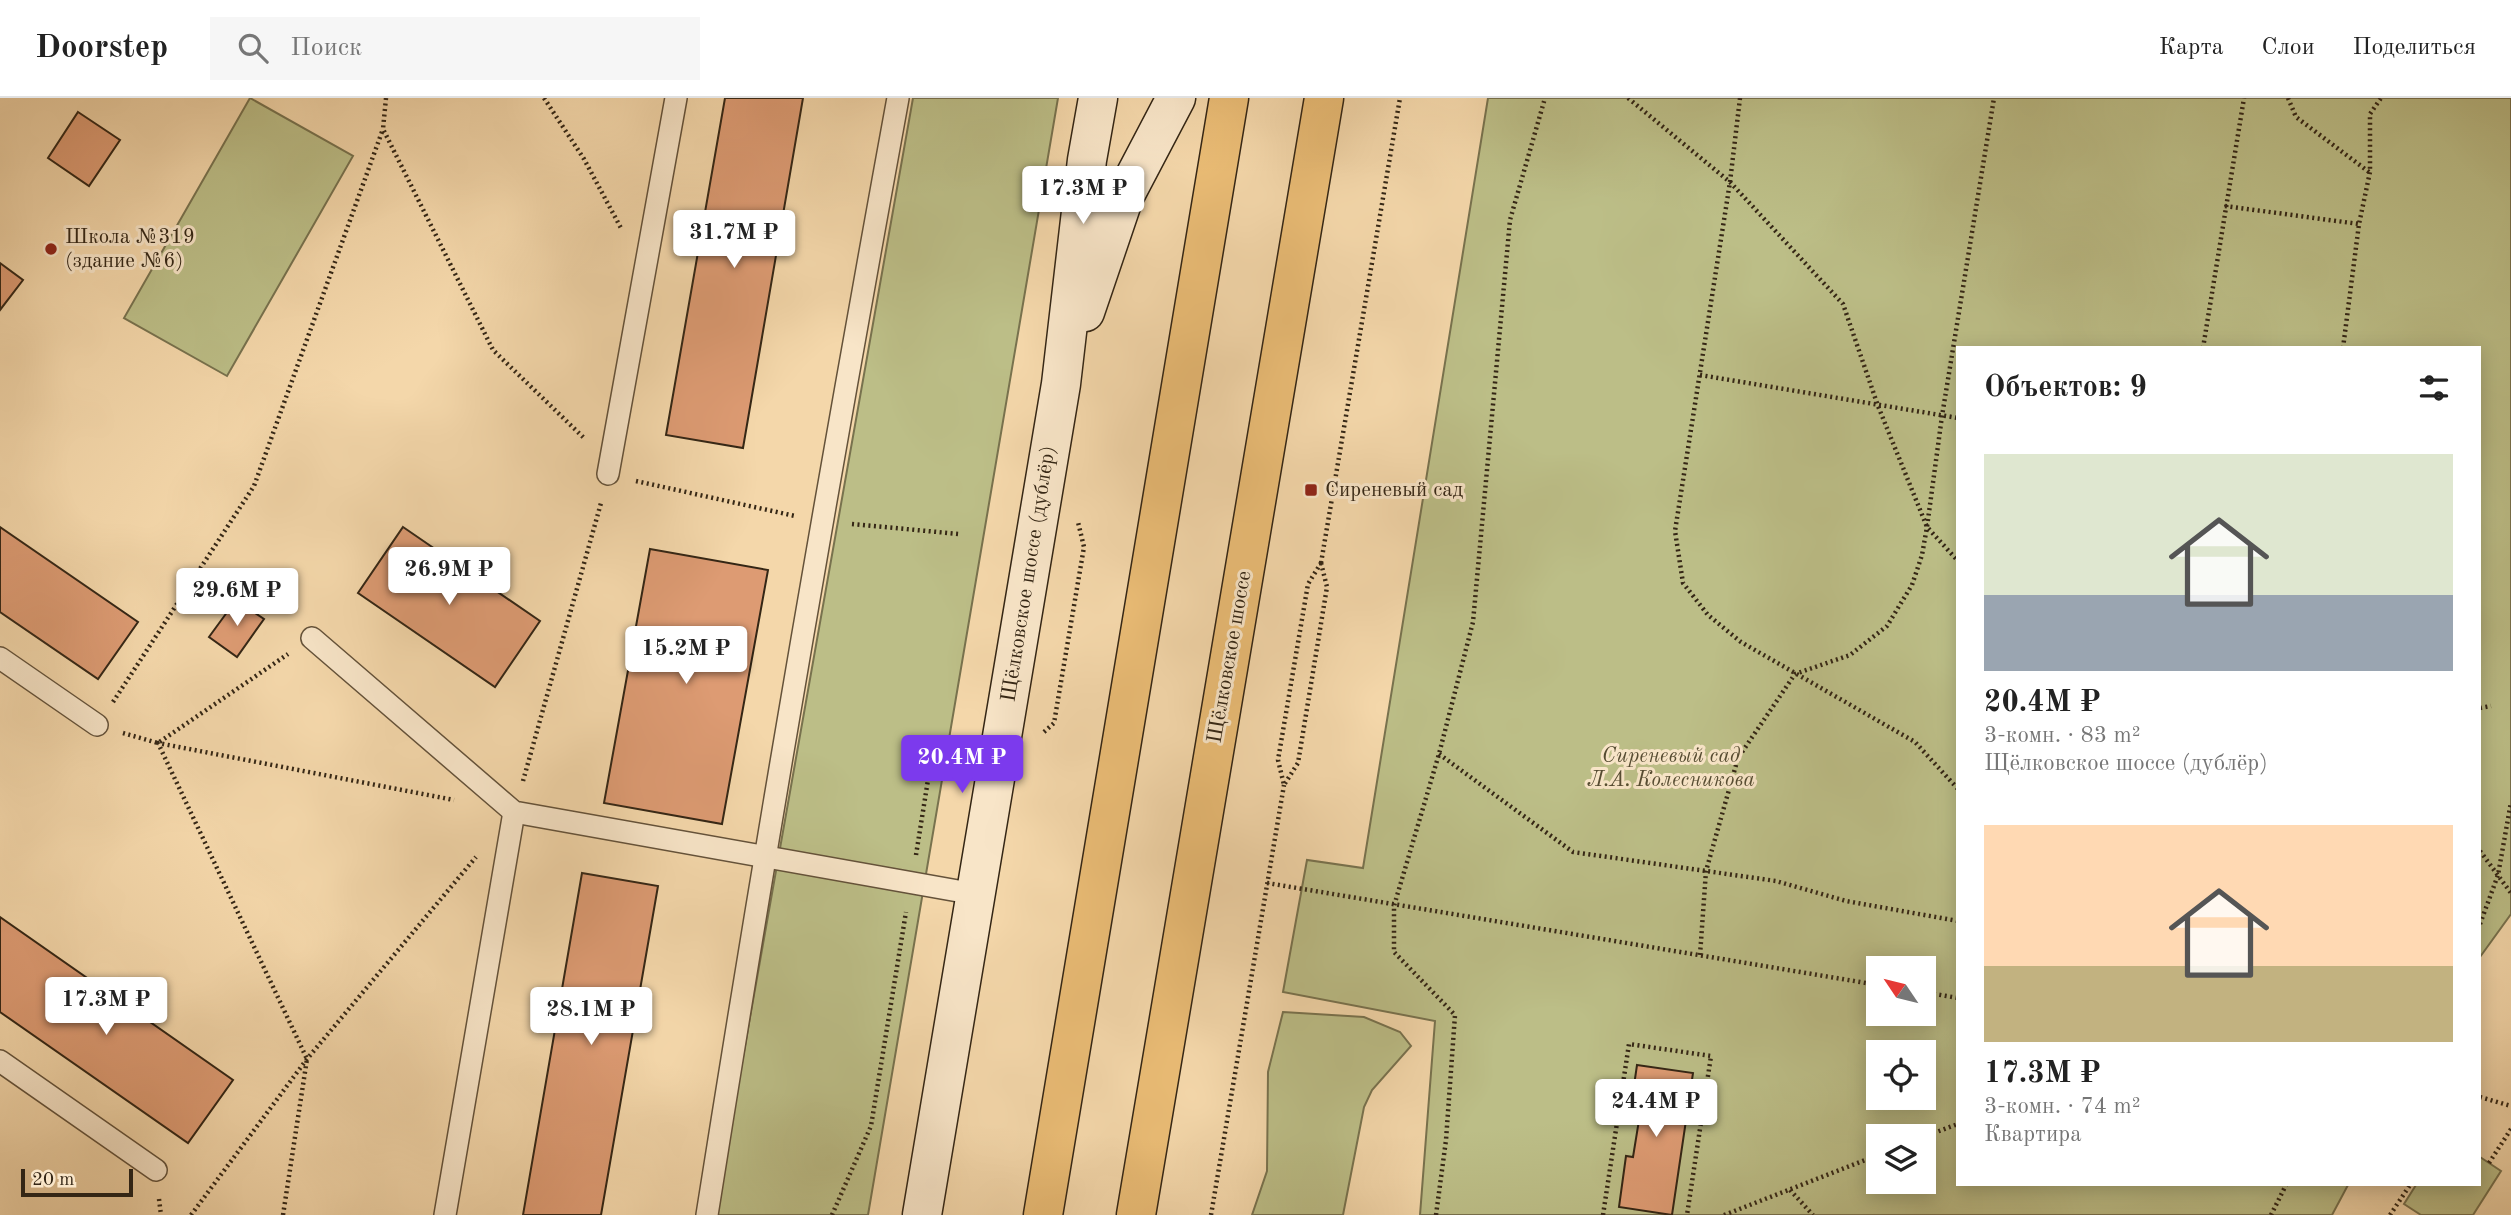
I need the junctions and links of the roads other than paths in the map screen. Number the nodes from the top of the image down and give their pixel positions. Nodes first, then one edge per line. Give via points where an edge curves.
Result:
1 (676, 98) edge
2 (898, 98) edge
3 (1098, 98) edge
4 (1176, 98) edge
5 (1229, 98) edge
6 (1324, 98) edge
7 (1061, 384) junction
8 (608, 474) road end
9 (312, 638) road end
10 (0, 658) edge
11 (97, 725) road end
12 (514, 812) junction
13 (764, 855) junction
14 (975, 894) junction
15 (0, 1061) edge
16 (156, 1170) dead end
17 (444, 1215) edge
18 (707, 1215) edge
19 (922, 1215) edge
20 (1042, 1215) edge
21 (1136, 1215) edge

1 - 8 lane
2 - 13 lane
3 - 7 street, Щёлковское шоссе (дублёр)
4 - 7 street via 1124,197
5 - 20 main road
6 - 21 main road, Щёлковское шоссе
7 - 14 street, Щёлковское шоссе (дублёр)
9 - 12 lane
10 - 11 lane
12 - 13 lane
12 - 17 lane
13 - 14 lane
13 - 18 lane
14 - 19 street, Щёлковское шоссе (дублёр)
15 - 16 lane

